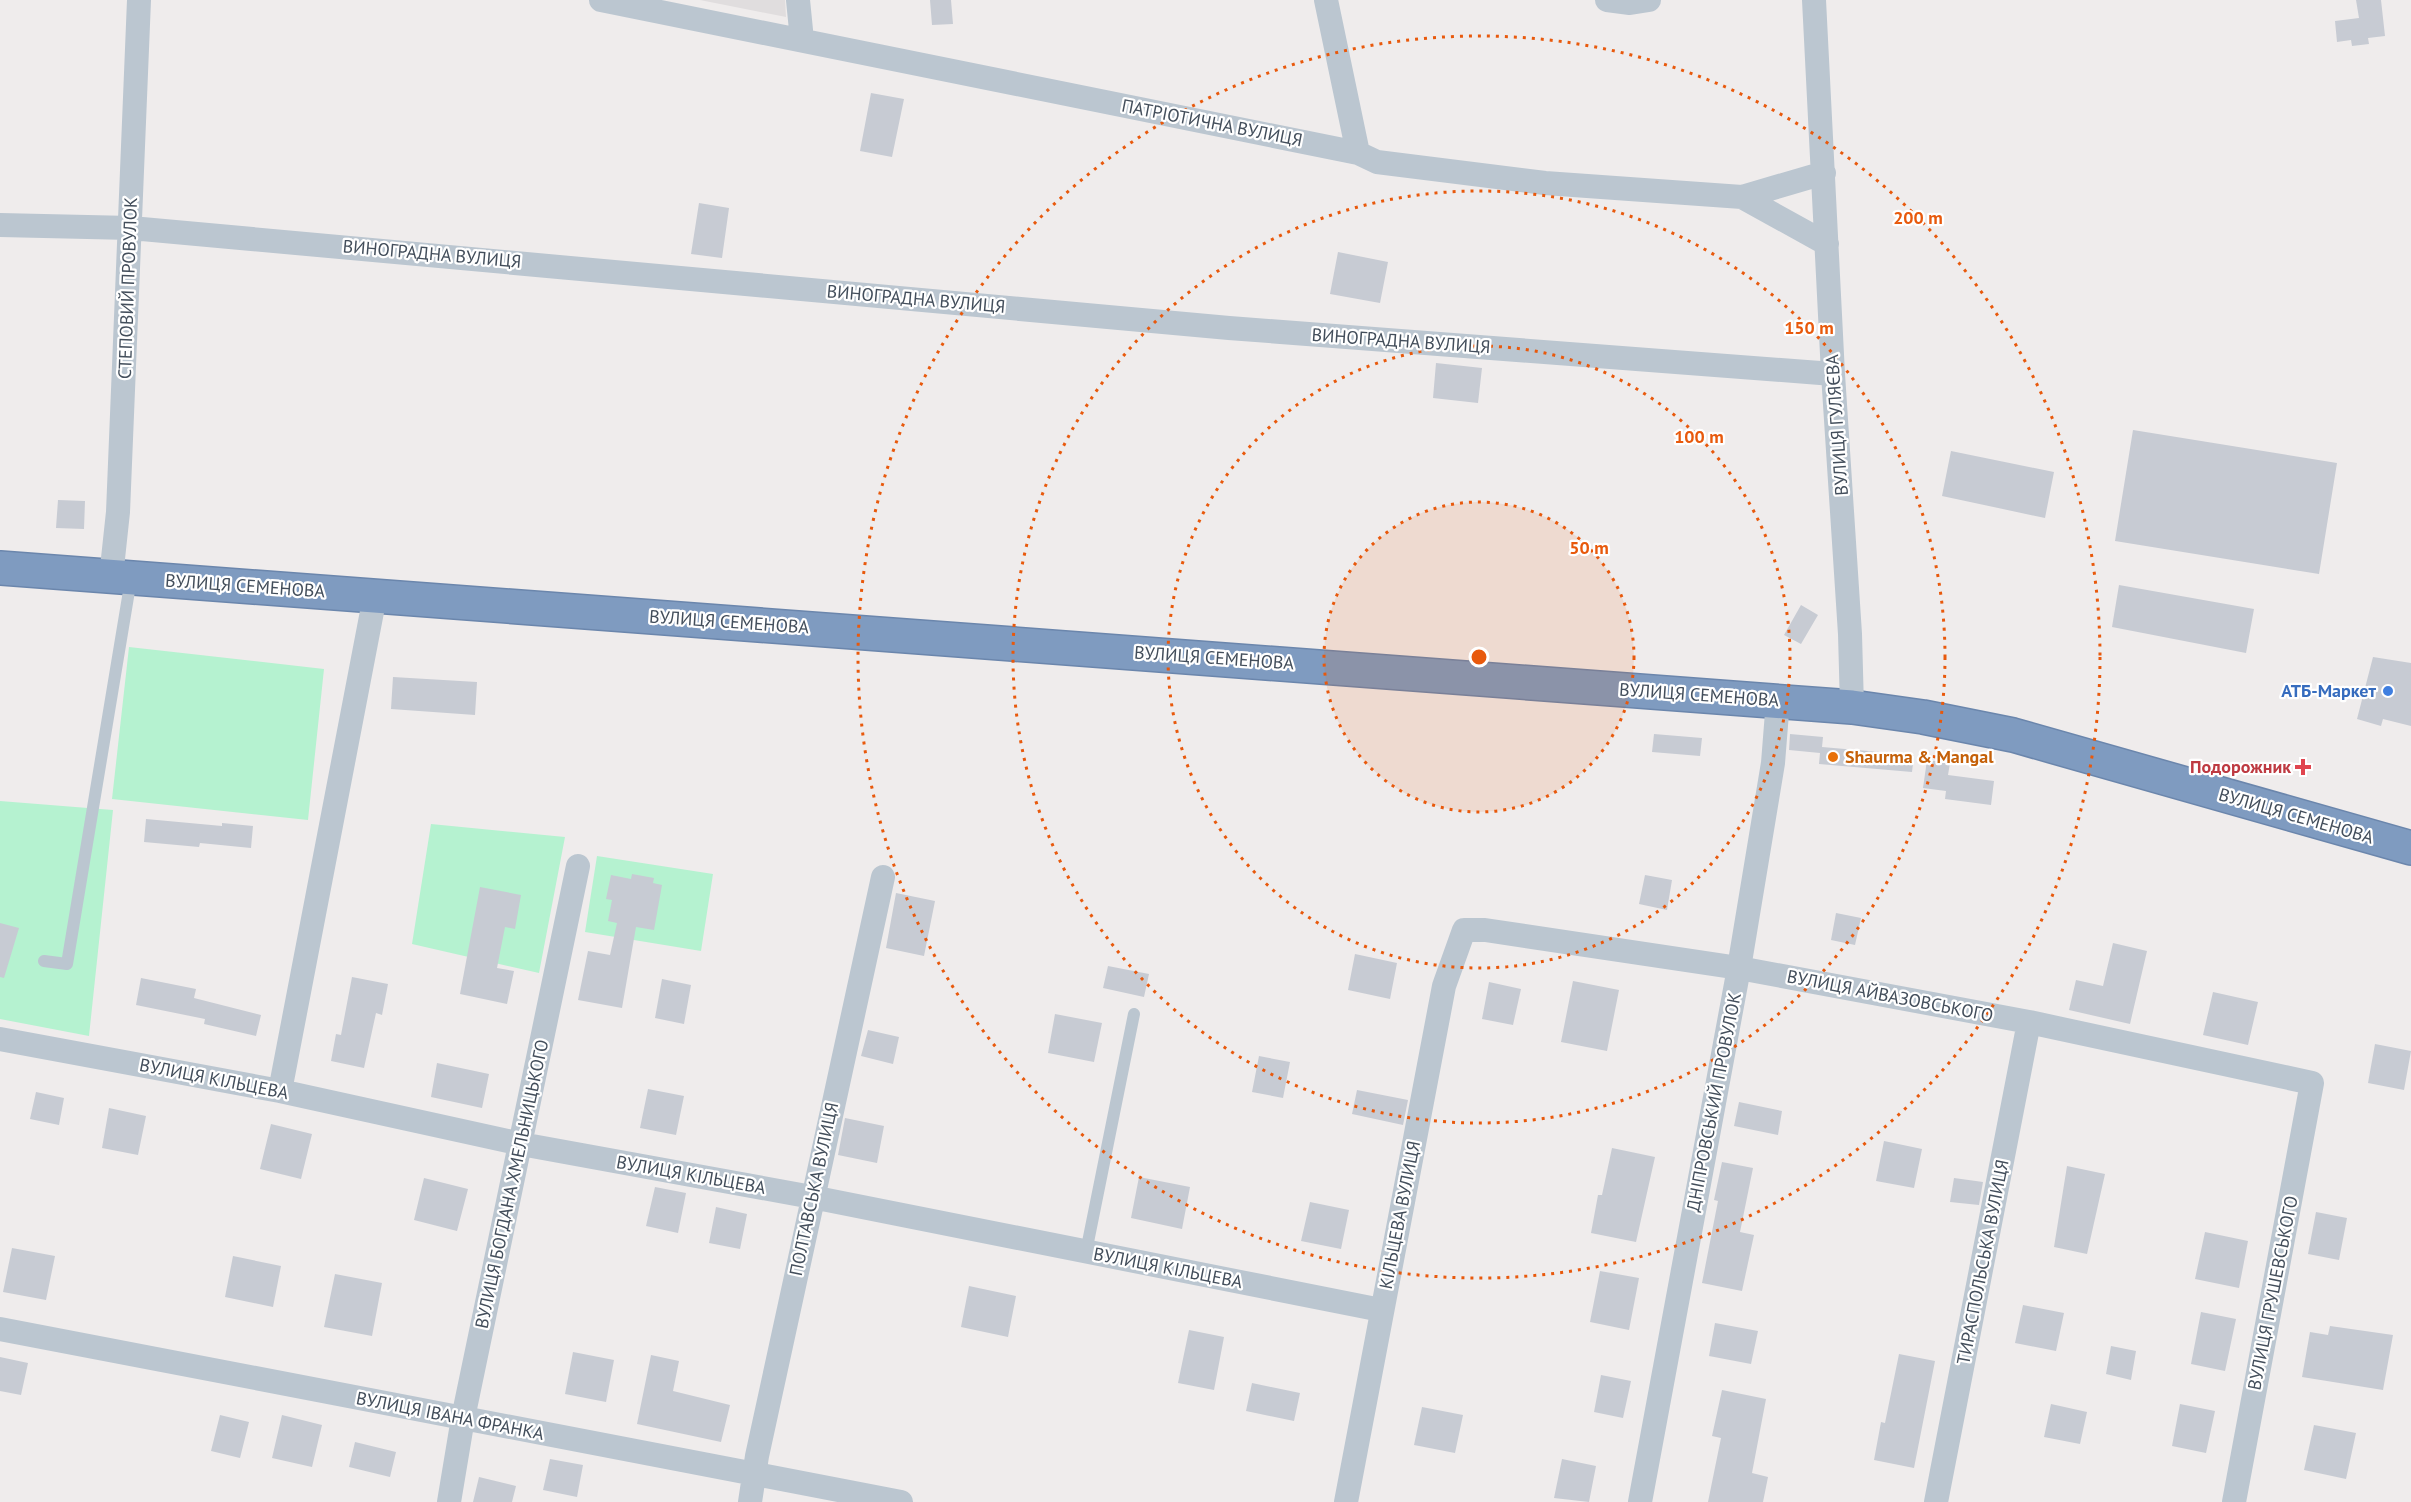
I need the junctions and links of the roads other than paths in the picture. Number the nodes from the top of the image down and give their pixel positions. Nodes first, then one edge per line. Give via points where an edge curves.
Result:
1 (139, 0) edge
2 (601, 0) edge
3 (798, 0) edge
4 (1326, 0) edge
5 (1607, 0) edge
6 (1649, 0) edge
7 (1814, 0) edge
8 (801, 40) junction
9 (1358, 153) junction
10 (1824, 173) junction
11 (1742, 197) junction
12 (0, 225) edge
13 (131, 228) junction
14 (1827, 244) junction
15 (1833, 374) junction
16 (0, 568) edge
17 (121, 577) junction
18 (375, 596) junction
19 (1778, 700) junction
20 (1852, 707) junction
21 (2411, 848) edge
22 (578, 866) dead end
23 (884, 877) dead end
24 (1464, 930) joint
25 (44, 961) dead end
26 (1739, 968) junction
27 (1134, 1014) dead end
28 (2029, 1022) junction
29 (0, 1039) edge
30 (2312, 1083) joint
31 (280, 1091) junction
32 (520, 1144) junction
33 (812, 1197) junction
34 (1086, 1251) junction
35 (1382, 1310) junction
36 (0, 1329) edge
37 (463, 1418) junction
38 (755, 1474) junction
39 (449, 1502) edge
40 (750, 1502) edge
41 (901, 1502) edge
42 (1346, 1502) edge
43 (1640, 1502) edge
44 (1936, 1502) edge
45 (2234, 1502) edge

1 - 13 street, СТЕПОВИЙ ПРОВУЛОК
2 - 8 street, ПАТРІОТИЧНА ВУЛИЦЯ
3 - 8 street
4 - 9 street
5 - 6 street
7 - 10 street, ВУЛИЦЯ ГУЛЯЄВА
8 - 9 street, ПАТРІОТИЧНА ВУЛИЦЯ
9 - 11 street, ПАТРІОТИЧНА ВУЛИЦЯ via 1377,162 1545,183
10 - 11 street, ПАТРІОТИЧНА ВУЛИЦЯ
10 - 14 street, ВУЛИЦЯ ГУЛЯЄВА
11 - 14 street
12 - 13 street, ВИНОГРАДНА ВУЛИЦЯ
13 - 15 street, ВИНОГРАДНА ВУЛИЦЯ via 1229,328
13 - 17 street, СТЕПОВИЙ ПРОВУЛОК via 118,512
14 - 15 street, ВУЛИЦЯ ГУЛЯЄВА
15 - 20 street, ВУЛИЦЯ ГУЛЯЄВА
16 - 17 highway, ВУЛИЦЯ СЕМЕНОВА
17 - 18 highway, ВУЛИЦЯ СЕМЕНОВА
17 - 25 lane via 67,964
18 - 19 highway, ВУЛИЦЯ СЕМЕНОВА
18 - 31 street
19 - 20 highway, ВУЛИЦЯ СЕМЕНОВА
19 - 26 street, ДНІПРОВСЬКИЙ ПРОВУЛОК via 1773,763
20 - 21 highway, ВУЛИЦЯ СЕМЕНОВА via 2013,735
22 - 32 street, ВУЛИЦЯ БОГДАНА ХМЕЛЬНИЦЬКОГО
23 - 33 street, ПОЛТАВСЬКА ВУЛИЦЯ
24 - 26 street, ВУЛИЦЯ АЙВАЗОВСЬКОГО via 1510,933
24 - 35 street, КІЛЬЦЕВА ВУЛИЦЯ via 1444,986
26 - 28 street, ВУЛИЦЯ АЙВАЗОВСЬКОГО
26 - 43 street, ДНІПРОВСЬКИЙ ПРОВУЛОК
27 - 34 lane
28 - 30 street, ВУЛИЦЯ АЙВАЗОВСЬКОГО
28 - 44 street, ТИРАСПОЛЬСЬКА ВУЛИЦЯ
29 - 31 street, ВУЛИЦЯ КІЛЬЦЕВА
30 - 45 street, ВУЛИЦЯ ГРУШЕВСЬКОГО
31 - 32 street, ВУЛИЦЯ КІЛЬЦЕВА
32 - 33 street, ВУЛИЦЯ КІЛЬЦЕВА
32 - 37 street, ВУЛИЦЯ БОГДАНА ХМЕЛЬНИЦЬКОГО
33 - 34 street, ВУЛИЦЯ КІЛЬЦЕВА
33 - 38 street, ПОЛТАВСЬКА ВУЛИЦЯ
34 - 35 street, ВУЛИЦЯ КІЛЬЦЕВА
35 - 42 street, КІЛЬЦЕВА ВУЛИЦЯ
36 - 37 street, ВУЛИЦЯ ІВАНА ФРАНКА
37 - 38 street, ВУЛИЦЯ ІВАНА ФРАНКА
37 - 39 street, ВУЛИЦЯ БОГДАНА ХМЕЛЬНИЦЬКОГО
38 - 40 street, ПОЛТАВСЬКА ВУЛИЦЯ
38 - 41 street, ВУЛИЦЯ ІВАНА ФРАНКА

